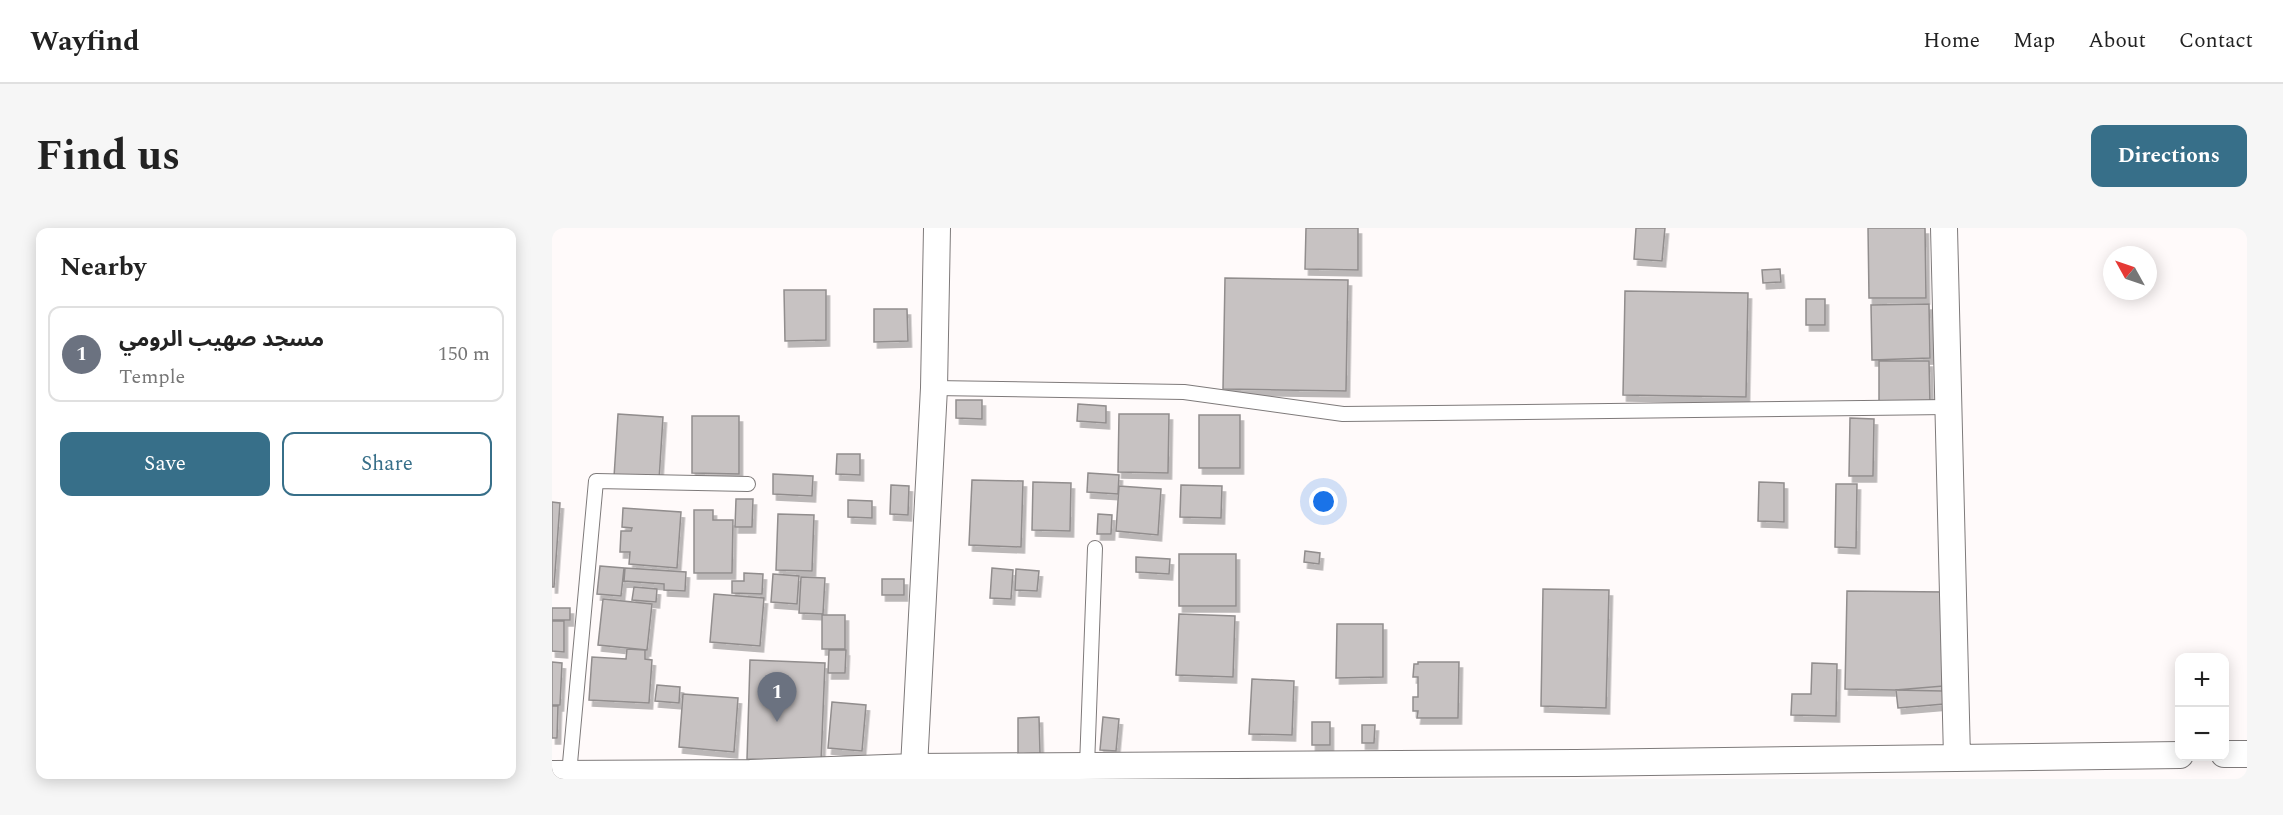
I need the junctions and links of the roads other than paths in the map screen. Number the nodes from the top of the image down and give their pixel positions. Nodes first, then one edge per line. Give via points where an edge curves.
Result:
1 (937, 228) edge
2 (1944, 228) edge
3 (934, 388) junction
4 (1948, 407) junction
5 (747, 484) dead end
6 (1095, 548) dead end
7 (2229, 754) edge
8 (2247, 754) edge
9 (2175, 755) edge
10 (1957, 758) junction
11 (1088, 766) junction
12 (914, 767) junction
13 (1577, 771) edge
14 (1194, 772) edge
15 (560, 774) edge
16 (750, 776) edge

1 - 3 street
2 - 4 street
3 - 4 lane via 1184,392 1343,414
3 - 12 street
4 - 10 street
5 - 15 lane via 596,482
6 - 11 lane
7 - 8 street
9 - 10 street
10 - 13 street
11 - 12 street
11 - 14 street
12 - 16 street
13 - 14 street
15 - 16 street

